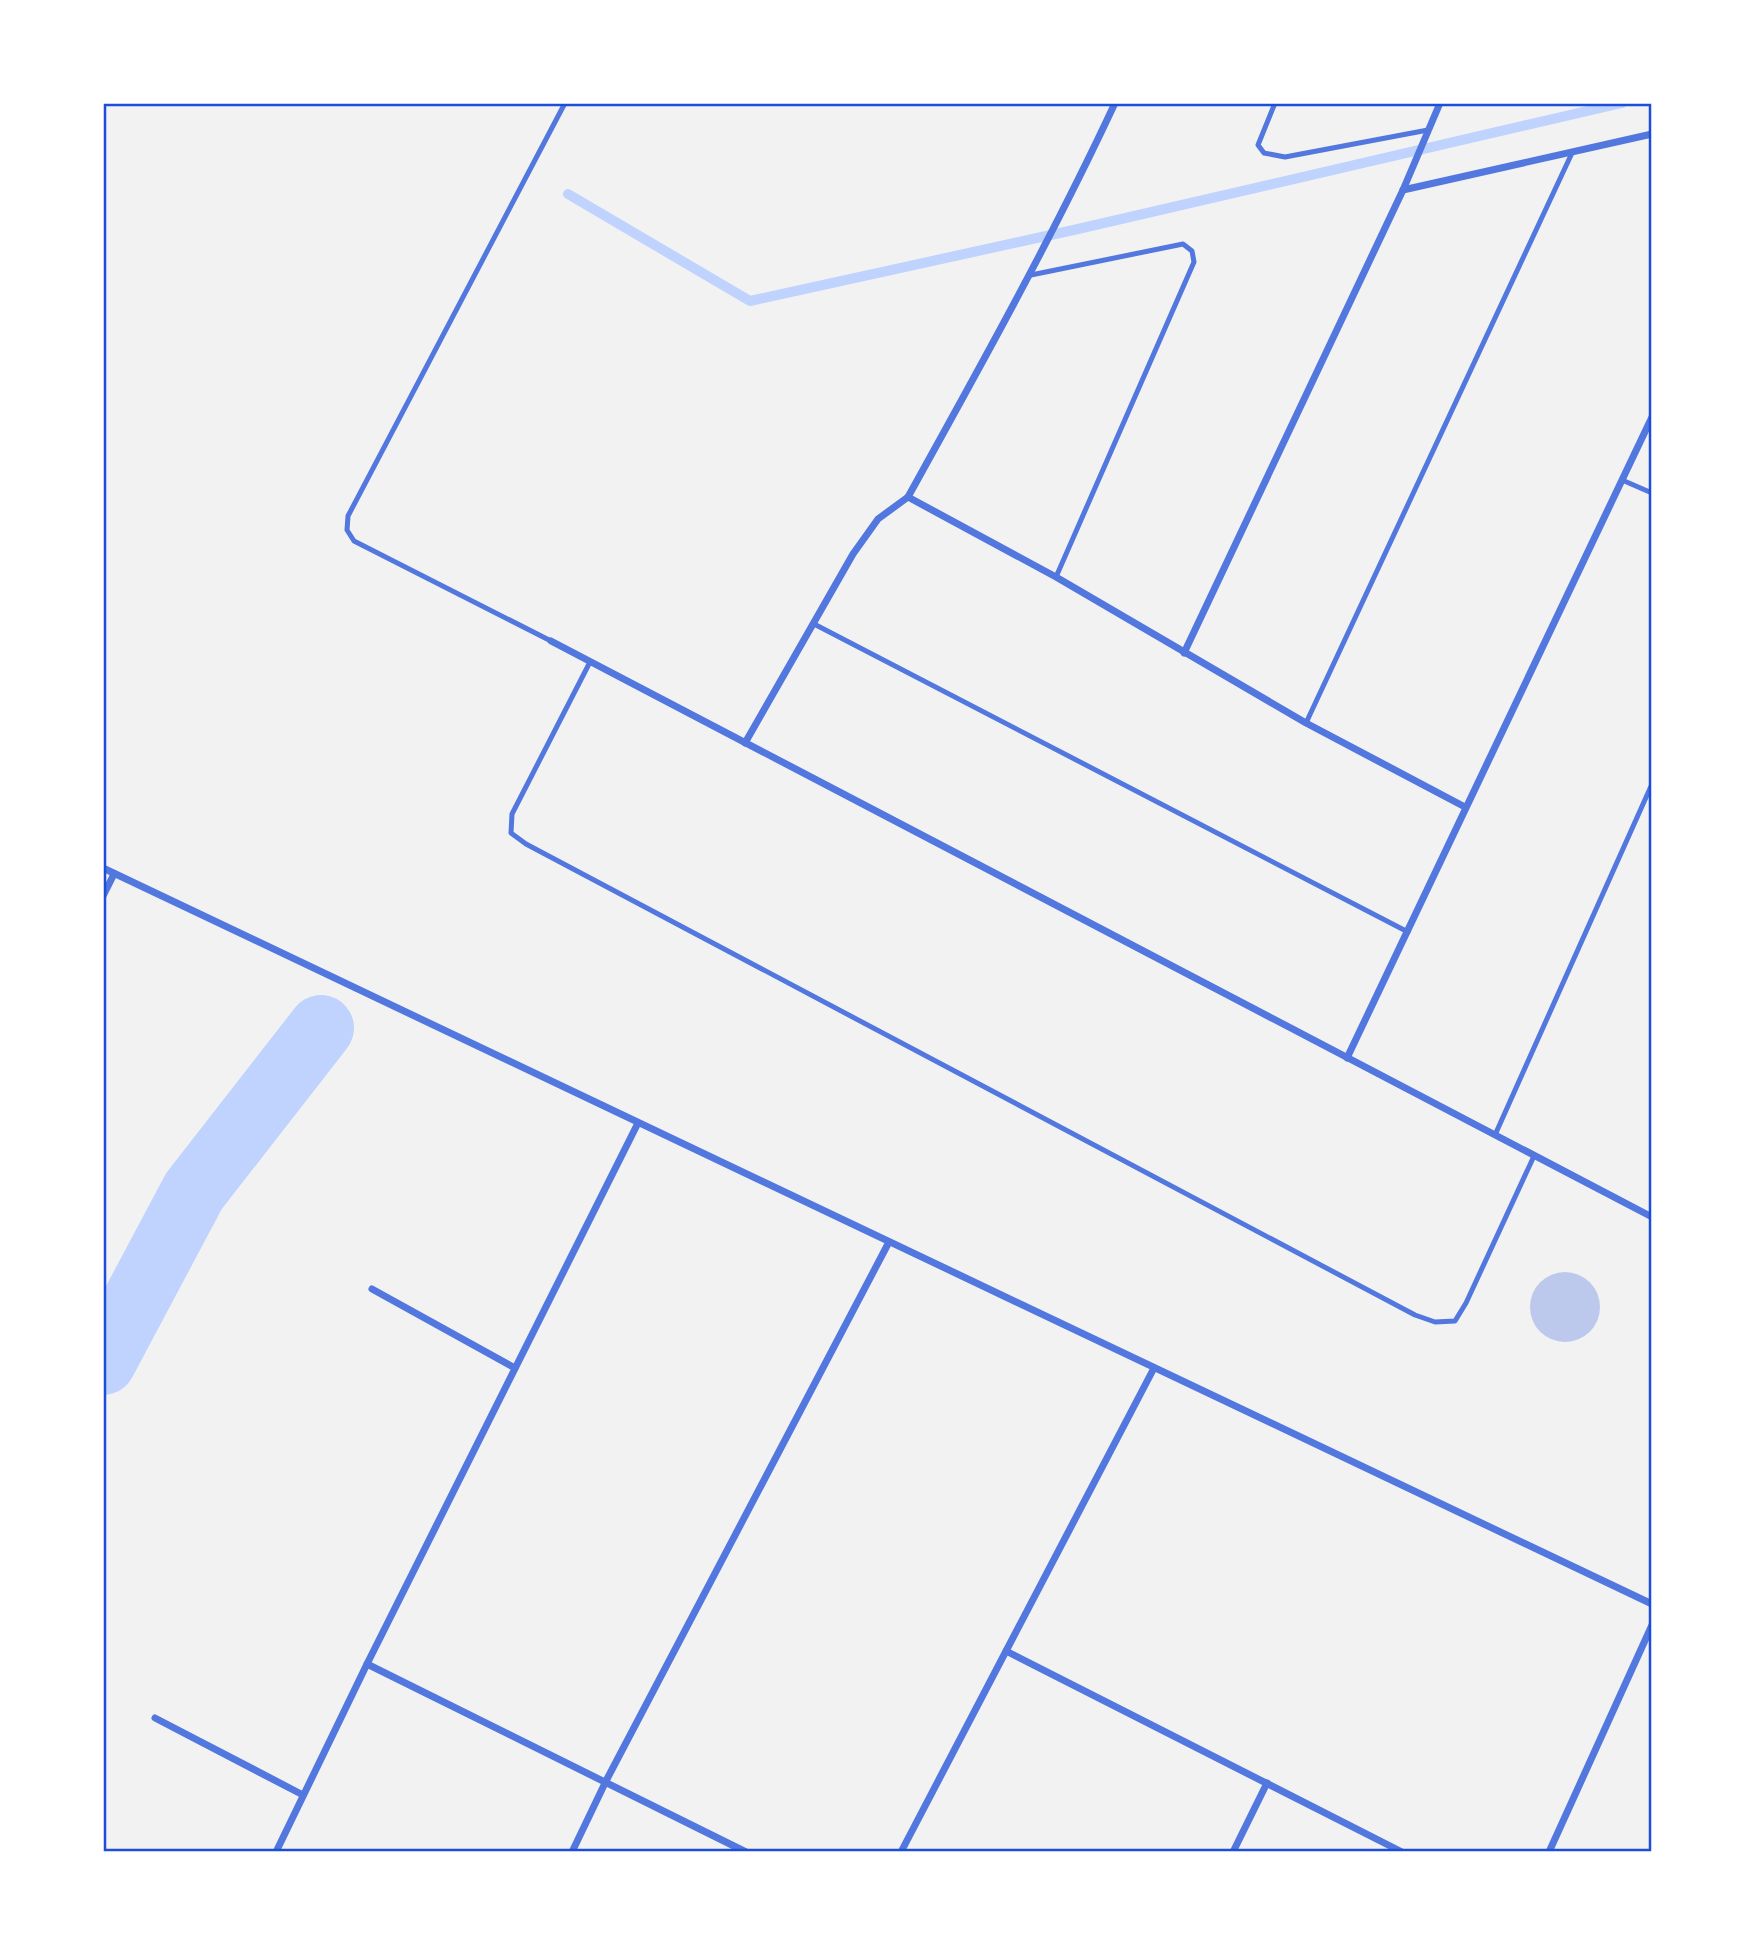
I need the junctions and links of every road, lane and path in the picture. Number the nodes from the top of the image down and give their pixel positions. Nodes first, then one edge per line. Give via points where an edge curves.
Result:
1 (565, 103) edge
2 (1115, 103) edge
3 (1275, 103) edge
4 (1440, 103) edge
5 (1428, 130) junction
6 (1652, 134) edge
7 (1572, 153) junction
8 (1404, 190) junction
9 (1031, 275) junction
10 (1652, 417) edge
11 (1622, 480) junction
12 (1652, 494) edge
13 (908, 496) junction
14 (1056, 577) junction
15 (814, 624) junction
16 (551, 641) joint
17 (1184, 653) junction
18 (590, 662) junction
19 (1306, 723) junction
20 (745, 743) junction
21 (1652, 784) edge
22 (1465, 807) junction
23 (103, 868) edge
24 (114, 874) junction
25 (103, 895) edge
26 (1408, 932) junction
27 (1348, 1058) junction
28 (638, 1123) junction
29 (1495, 1135) junction
30 (1534, 1156) junction
31 (1652, 1217) edge
32 (889, 1242) junction
33 (372, 1289) dead end
34 (515, 1368) junction
35 (1154, 1368) junction
36 (1652, 1604) edge
37 (1652, 1625) edge
38 (1006, 1651) junction
39 (367, 1664) junction
40 (155, 1718) dead end
41 (606, 1781) junction
42 (1267, 1783) junction
43 (303, 1795) junction
44 (276, 1852) edge
45 (572, 1852) edge
46 (746, 1852) edge
47 (901, 1852) edge
48 (1233, 1852) edge
49 (1402, 1852) edge
50 (1549, 1852) edge

1 - 16 lane via 348,516 354,541
2 - 9 street
3 - 5 lane via 1258,145 1264,153 1285,157
4 - 5 street
5 - 8 street
6 - 7 street
7 - 8 street
7 - 19 lane
8 - 17 street
9 - 13 street
9 - 14 lane via 1183,244 1192,251 1194,262
10 - 11 street
11 - 12 lane
11 - 22 street
13 - 14 street
13 - 15 street via 878,519
14 - 17 street
15 - 20 street
15 - 26 lane
16 - 18 street
17 - 19 street
18 - 20 street
18 - 30 lane via 512,814 512,833 538,851 1402,1308 1435,1322 1455,1321
19 - 22 street
20 - 27 street
21 - 29 lane
22 - 26 street
23 - 24 street
24 - 25 street
24 - 28 street
26 - 27 street
27 - 29 street
28 - 32 street
28 - 34 street
29 - 30 street
30 - 31 street
32 - 35 street
32 - 41 street
33 - 34 street
34 - 39 street
35 - 36 street
35 - 38 street
37 - 50 street
38 - 42 street
38 - 47 street
39 - 41 street
39 - 43 street
40 - 43 street
41 - 45 street
41 - 46 street
42 - 48 street
42 - 49 street
43 - 44 street

